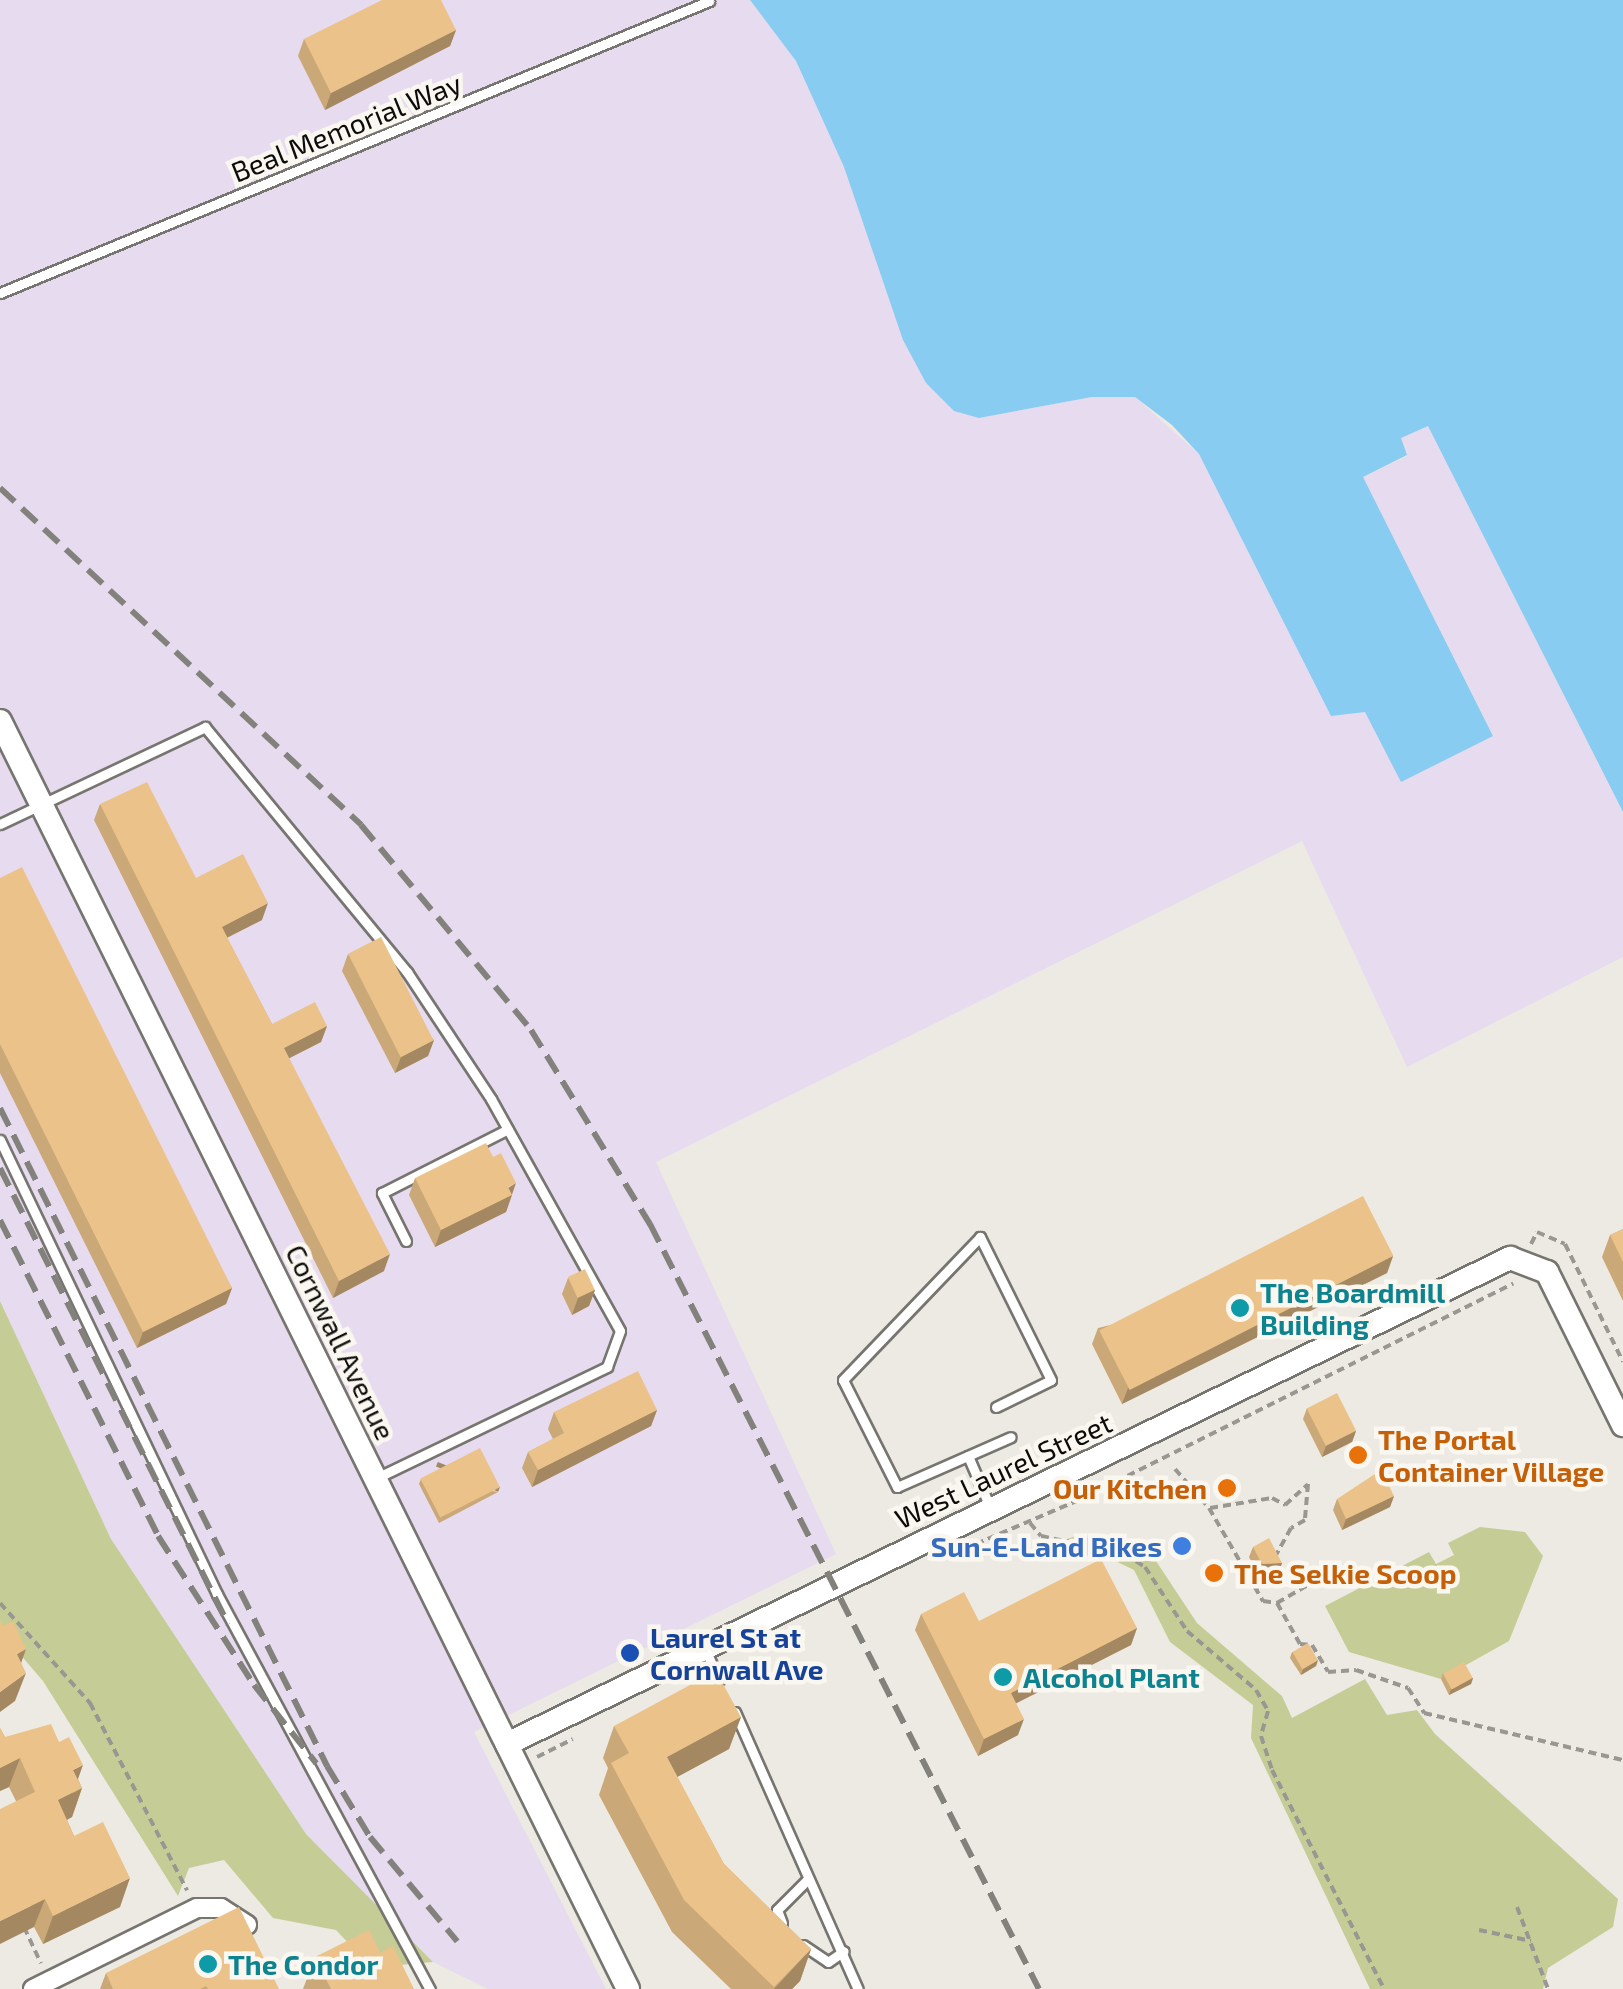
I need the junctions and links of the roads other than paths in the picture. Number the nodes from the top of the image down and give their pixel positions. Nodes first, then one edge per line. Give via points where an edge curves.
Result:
1 (708, 2) edge
2 (0, 294) edge
3 (0, 721) edge
4 (42, 804) junction
5 (0, 824) edge
6 (508, 1129) junction
7 (0, 1140) edge
8 (406, 1242) dead end
9 (996, 1407) dead end
10 (1623, 1424) edge
11 (1011, 1437) dead end
12 (968, 1456) junction
13 (376, 1478) junction
14 (991, 1510) junction
15 (704, 1647) junction
16 (507, 1744) junction
17 (807, 1880) junction
18 (254, 1939) edge
19 (844, 1952) junction
20 (45, 1986) edge
21 (430, 1989) edge
22 (628, 1989) edge
23 (858, 1989) edge

1 - 2 lane, Beal Memorial Way
3 - 4 street, Cornwall Avenue
4 - 5 lane
4 - 6 lane via 205,727 407,972
4 - 13 street, Cornwall Avenue
6 - 8 lane via 382,1193
6 - 13 lane via 620,1330 607,1367
7 - 21 lane via 216,1594
9 - 12 lane via 1051,1380 980,1237 843,1380 897,1487
10 - 14 street, West Laurel Street via 1546,1272 1510,1258
11 - 12 lane
12 - 14 lane
13 - 16 street, Cornwall Avenue
14 - 15 street, West Laurel Street
15 - 16 street, West Laurel Street
15 - 17 lane via 783,1812
16 - 22 street, Cornwall Avenue
17 - 19 lane
17 - 19 lane via 777,1918 816,1959 828,1962
18 - 20 street via 244,1918 197,1908
19 - 23 lane

